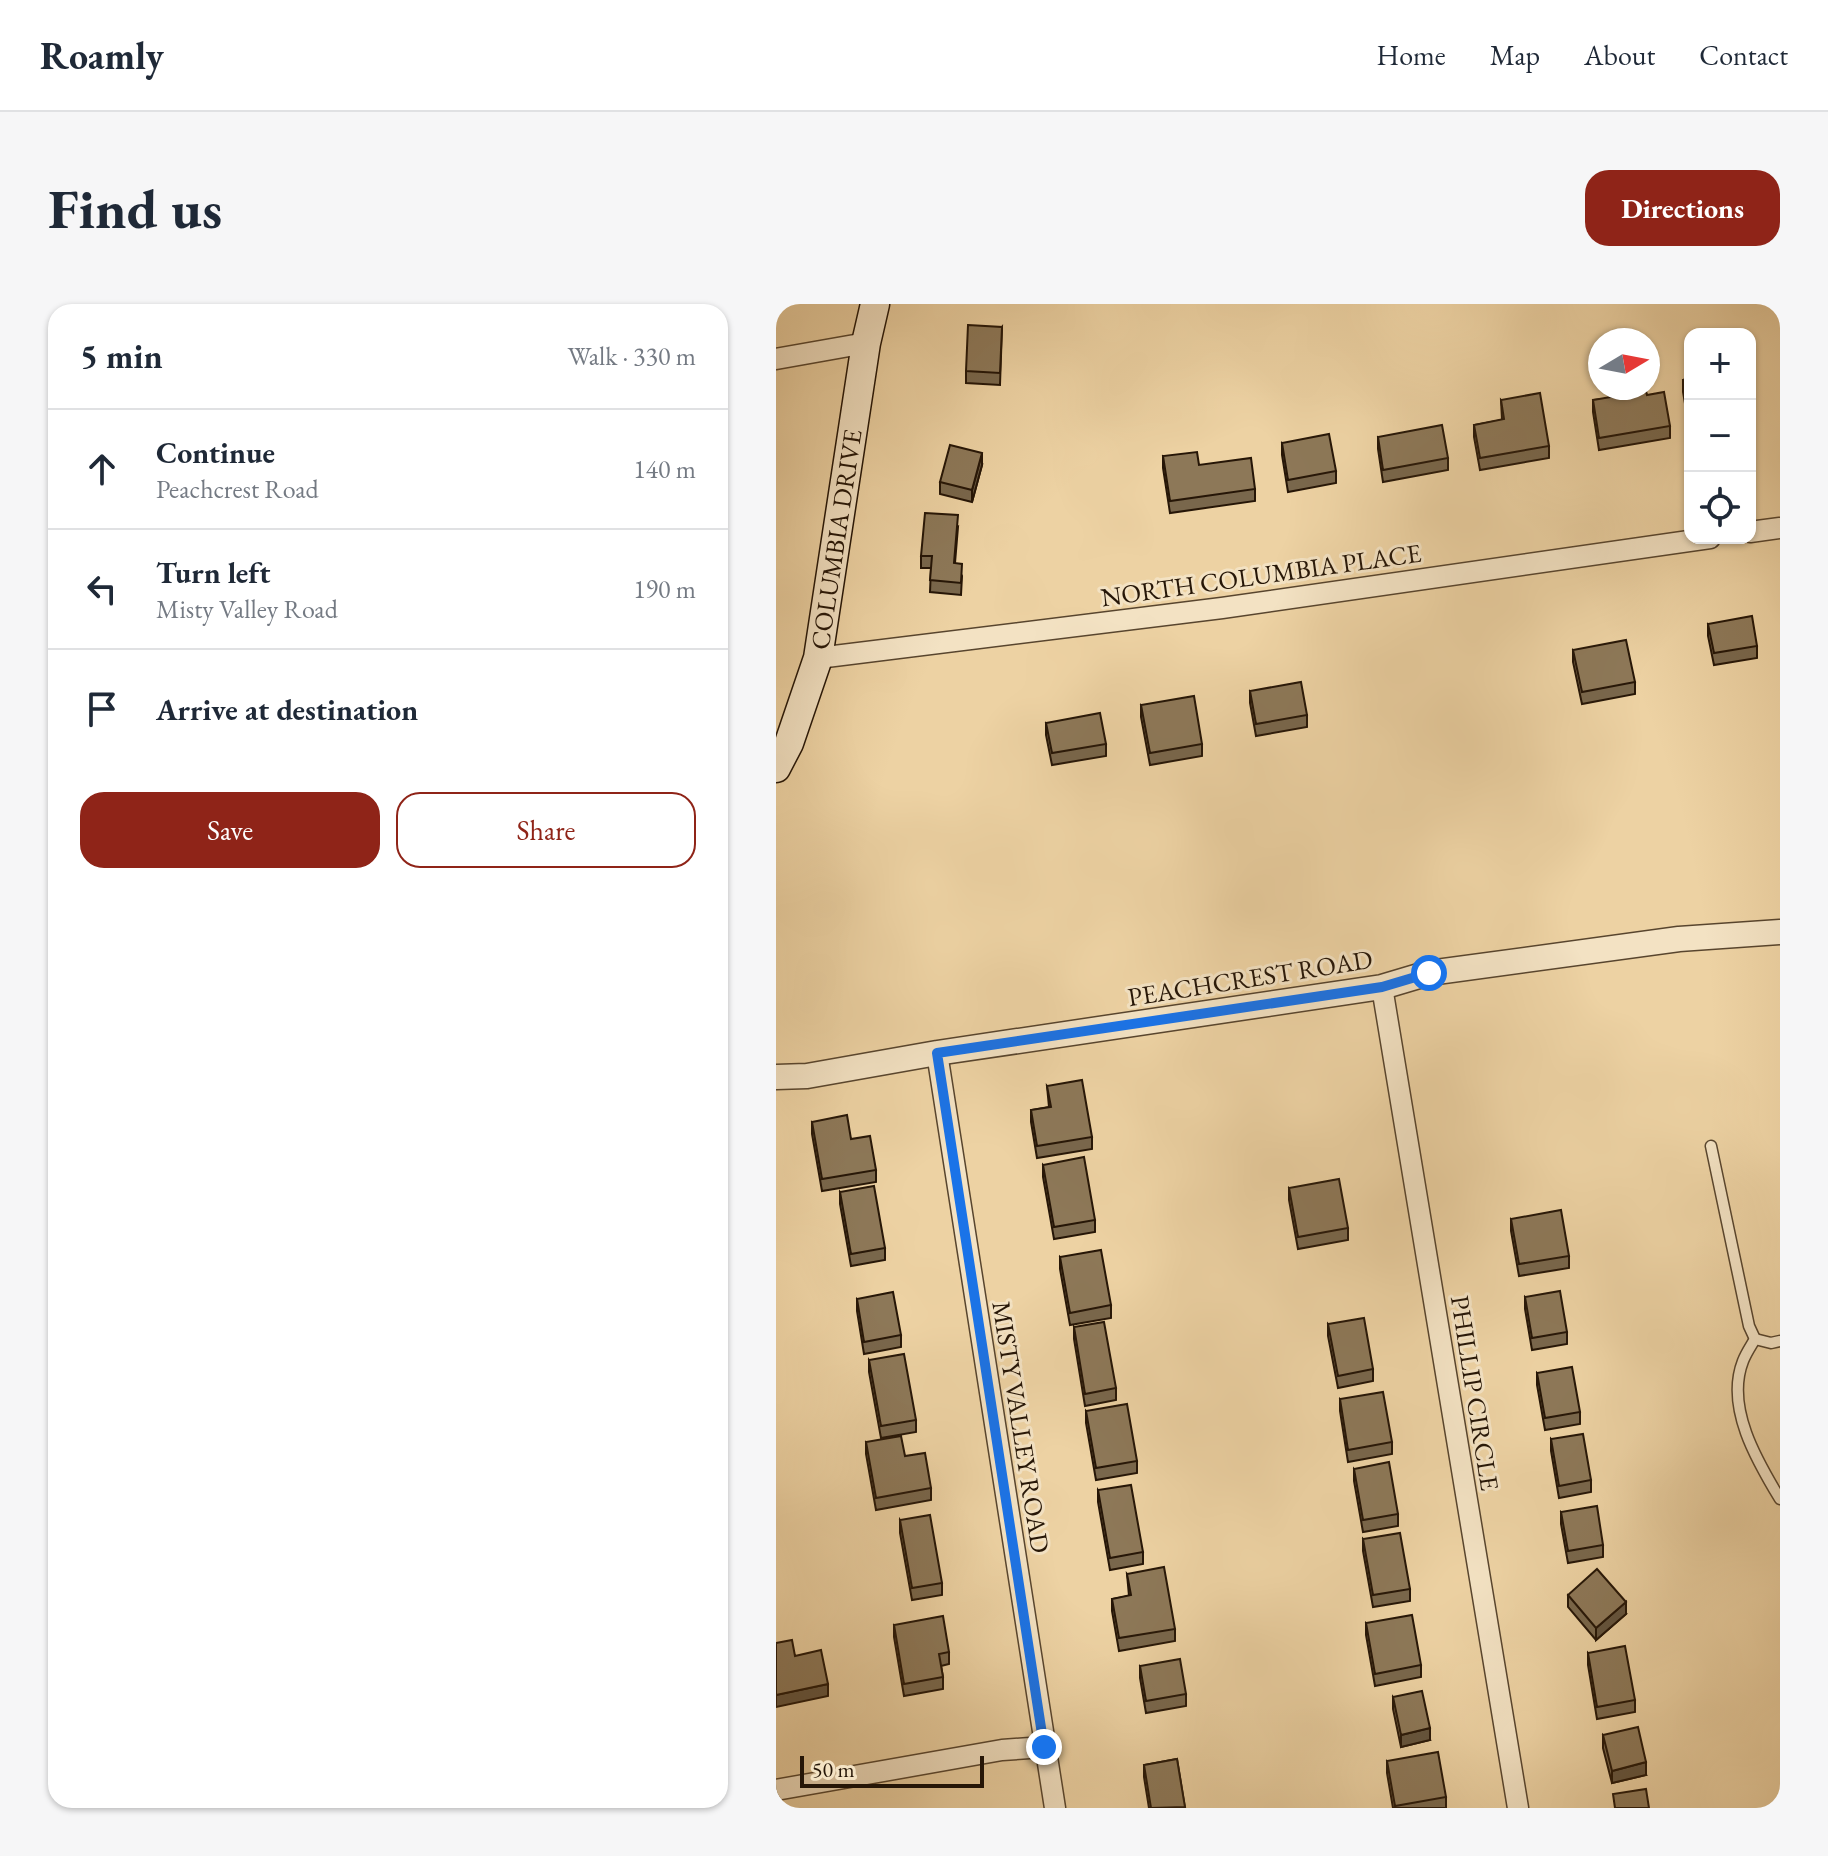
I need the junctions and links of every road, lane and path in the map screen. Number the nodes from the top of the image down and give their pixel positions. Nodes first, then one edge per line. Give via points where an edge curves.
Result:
1 (875, 304) edge
2 (866, 343) junction
3 (776, 359) edge
4 (1780, 528) edge
5 (1756, 531) edge
6 (1684, 542) edge
7 (818, 658) junction
8 (776, 768) edge
9 (1780, 932) edge
10 (1382, 987) junction
11 (937, 1053) junction
12 (776, 1077) edge
13 (1711, 1146) dead end
14 (1755, 1339) junction
15 (1780, 1341) edge
16 (1780, 1499) edge
17 (1044, 1747) junction
18 (776, 1790) edge
19 (1055, 1808) edge
20 (1518, 1808) edge

1 - 2 main road, COLUMBIA DRIVE
2 - 3 street
2 - 7 main road, COLUMBIA DRIVE
4 - 5 street
6 - 7 street, NORTH COLUMBIA PLACE via 1222,608
7 - 8 main road, COLUMBIA DRIVE
9 - 10 street, PEACHCREST ROAD via 1679,939 1429,973
10 - 11 street, PEACHCREST ROAD
10 - 20 street, PHILLIP CIRCLE
11 - 12 street, PEACHCREST ROAD
11 - 17 street, MISTY VALLEY ROAD
13 - 14 lane
14 - 15 lane
14 - 16 lane via 1742,1362 1740,1416
17 - 18 street
17 - 19 street, MISTY VALLEY ROAD

